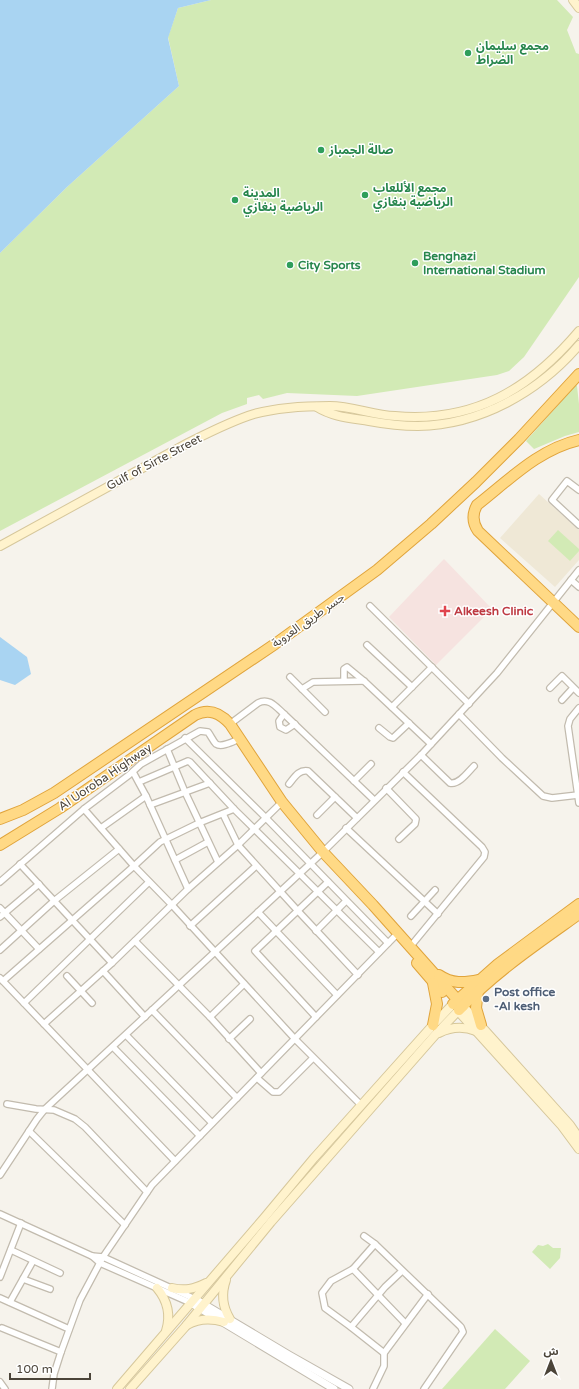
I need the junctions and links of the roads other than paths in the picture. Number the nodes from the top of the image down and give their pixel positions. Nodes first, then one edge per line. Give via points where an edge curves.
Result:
1 (573, 0) edge
2 (579, 8) edge
3 (579, 330) edge
4 (579, 345) edge
5 (579, 374) edge
6 (317, 407) junction
7 (579, 440) edge
8 (579, 490) edge
9 (579, 525) edge
10 (0, 546) edge
11 (579, 570) edge
12 (571, 580) junction
13 (579, 587) edge
14 (553, 602) junction
15 (370, 606) dead end
16 (579, 627) edge
17 (367, 645) dead end
18 (432, 667) junction
19 (290, 677) dead end
20 (344, 681) junction
21 (364, 681) junction
22 (412, 687) junction
23 (550, 688) dead end
24 (573, 688) junction
25 (302, 689) junction
26 (579, 693) edge
27 (562, 700) dead end
28 (468, 704) junction
29 (392, 708) junction
30 (579, 708) edge
31 (325, 712) dead end
32 (284, 714) junction
33 (459, 714) junction
34 (409, 723) junction
35 (230, 724) junction
36 (295, 724) junction
37 (379, 728) dead end
38 (185, 738) junction
39 (240, 739) junction
40 (431, 744) junction
41 (167, 749) junction
42 (420, 755) junction
43 (370, 764) dead end
44 (174, 766) junction
45 (474, 766) dead end
46 (133, 772) junction
47 (403, 772) junction
48 (354, 781) junction
49 (139, 782) junction
50 (210, 784) junction
51 (289, 784) dead end
52 (386, 788) junction
53 (185, 792) junction
54 (578, 795) junction
55 (146, 796) junction
56 (335, 797) junction
57 (374, 800) junction
58 (282, 802) junction
59 (579, 803) edge
60 (150, 805) junction
61 (84, 809) junction
62 (234, 809) junction
63 (223, 814) junction
64 (317, 815) dead end
65 (265, 817) junction
66 (357, 818) junction
67 (0, 819) edge
68 (199, 823) junction
69 (101, 828) junction
70 (254, 828) junction
71 (346, 828) junction
72 (166, 838) junction
73 (399, 839) dead end
74 (208, 842) junction
75 (0, 845) edge
76 (238, 845) junction
77 (119, 849) junction
78 (322, 852) junction
79 (175, 860) junction
80 (218, 862) junction
81 (20, 864) junction
82 (310, 864) junction
83 (134, 866) junction
84 (256, 866) junction
85 (300, 873) junction
86 (0, 882) edge
87 (149, 882) junction
88 (328, 882) junction
89 (39, 884) junction
90 (188, 889) junction
91 (435, 890) dead end
92 (280, 891) junction
93 (319, 891) junction
94 (54, 901) junction
95 (346, 901) junction
96 (425, 902) junction
97 (579, 904) edge
98 (172, 905) junction
99 (0, 908) edge
100 (337, 910) junction
101 (298, 911) junction
102 (258, 912) junction
103 (5, 913) junction
104 (438, 914) junction
105 (579, 914) edge
106 (411, 916) dead end
107 (0, 917) edge
108 (72, 920) junction
109 (190, 926) junction
110 (21, 931) junction
111 (276, 931) junction
112 (316, 931) junction
113 (393, 938) junction
114 (89, 939) junction
115 (135, 941) junction
116 (410, 947) junction
117 (39, 949) junction
118 (0, 950) edge
119 (215, 952) junction
120 (379, 952) junction
121 (112, 963) junction
122 (103, 971) junction
123 (358, 975) junction
124 (67, 976) dead end
125 (434, 977) junction
126 (2, 979) edge
127 (244, 984) junction
128 (479, 985) junction
129 (178, 986) junction
130 (80, 990) junction
131 (337, 995) junction
132 (24, 1003) junction
133 (92, 1003) dead end
134 (458, 1005) junction
135 (152, 1010) junction
136 (145, 1017) junction
137 (210, 1017) junction
138 (316, 1017) junction
139 (250, 1019) dead end
140 (44, 1024) junction
141 (479, 1028) junction
142 (434, 1029) junction
143 (126, 1034) junction
144 (229, 1039) junction
145 (295, 1039) junction
146 (113, 1047) junction
147 (313, 1058) junction
148 (88, 1070) junction
149 (261, 1073) junction
150 (257, 1078) junction
151 (237, 1098) junction
152 (7, 1104) dead end
153 (361, 1105) junction
154 (45, 1109) junction
155 (212, 1123) junction
156 (29, 1131) junction
157 (200, 1136) junction
158 (579, 1138) edge
159 (579, 1149) edge
160 (175, 1161) junction
161 (0, 1175) edge
162 (147, 1192) junction
163 (0, 1214) edge
164 (22, 1223) junction
165 (125, 1225) junction
166 (364, 1236) dead end
167 (375, 1244) junction
168 (11, 1250) junction
169 (102, 1260) junction
170 (33, 1261) junction
171 (353, 1269) junction
172 (402, 1271) junction
173 (229, 1272) junction
174 (60, 1273) dead end
175 (0, 1277) edge
176 (23, 1279) junction
177 (212, 1279) junction
178 (157, 1288) junction
179 (172, 1288) junction
180 (50, 1290) dead end
181 (428, 1294) junction
182 (378, 1296) junction
183 (0, 1298) edge
184 (193, 1301) junction
185 (10, 1302) junction
186 (202, 1306) junction
187 (227, 1321) junction
188 (405, 1323) junction
189 (185, 1327) junction
190 (351, 1327) junction
191 (2, 1328) dead end
192 (69, 1329) junction
193 (165, 1333) junction
194 (61, 1352) junction
195 (384, 1353) junction
196 (0, 1382) edge
197 (5, 1389) edge
198 (52, 1389) edge
199 (117, 1389) edge
200 (130, 1389) edge
201 (334, 1389) edge
202 (349, 1389) edge
203 (373, 1389) edge
204 (424, 1389) edge

1 - 2 main road
3 - 6 main road, Gulf of Sirte Street via 550,362 525,382 496,399 466,410 406,417 337,406
4 - 6 main road, Gulf of Sirte Street via 550,374 520,395 488,411 455,421 437,425 401,426 335,415
5 - 67 highway, جسر طريق العروبة via 476,482 377,570 280,640 54,793
6 - 10 main road, Gulf of Sirte Street via 269,411 219,427
7 - 14 highway via 534,459 474,510 473,521 478,531
8 - 9 street via 567,481 552,500
11 - 12 street
12 - 13 street
12 - 14 street
14 - 16 highway
14 - 28 street
15 - 18 street
17 - 22 street
18 - 22 street
18 - 28 street
19 - 25 street
20 - 21 street
20 - 21 street via 344,669 347,667
20 - 25 street via 313,682
21 - 29 street
22 - 29 street
23 - 24 street via 562,676
24 - 26 street
24 - 27 street
25 - 31 street
28 - 33 street
29 - 34 street
30 - 54 street via 568,726
32 - 35 street via 272,703 263,701
32 - 36 street
32 - 36 street via 279,721 280,727 286,730
33 - 40 street
33 - 54 street via 543,796 552,798
34 - 37 street via 393,738
34 - 40 street
35 - 39 highway
35 - 75 highway, Al Uoroba Highway via 225,718 210,711 200,713 66,804
36 - 48 street
38 - 39 street via 203,731 208,732 219,745
38 - 41 street
38 - 65 street
39 - 58 highway
40 - 42 street
41 - 44 street
41 - 46 street via 141,764
42 - 45 street via 450,783 457,782
42 - 47 street
43 - 48 street
44 - 49 street
44 - 50 street via 190,761
44 - 53 street
46 - 49 street
46 - 61 street
47 - 52 street
47 - 104 street via 482,847 484,852 484,857
48 - 57 street
49 - 55 street
50 - 53 street
50 - 62 street
51 - 56 street via 299,772 305,770
52 - 57 street
52 - 73 street via 416,819 415,824
53 - 60 street
53 - 68 street
54 - 59 street
55 - 60 street
55 - 69 street
56 - 64 street
56 - 66 street
57 - 66 street
58 - 65 street
58 - 78 highway
60 - 72 street
61 - 69 street
61 - 81 street
62 - 63 street
62 - 70 street
63 - 68 street
63 - 76 street
65 - 70 street
65 - 82 street
66 - 71 street
68 - 72 street
68 - 74 street
69 - 77 street
70 - 76 street
70 - 85 street
71 - 78 street
71 - 96 street
72 - 79 street
72 - 83 street
74 - 79 street
74 - 80 street
76 - 80 street
76 - 84 street
77 - 83 street
77 - 94 street
78 - 82 street
78 - 113 highway via 362,895
79 - 90 street
80 - 90 street
81 - 86 street
81 - 89 street
82 - 85 street
82 - 88 street
83 - 87 street
83 - 108 street
84 - 92 street
84 - 109 street
85 - 92 street
85 - 93 street
87 - 98 street
87 - 114 street
88 - 93 street
88 - 95 street
89 - 94 street
89 - 103 street
90 - 98 street
91 - 96 street
92 - 101 street
92 - 102 street
93 - 100 street
93 - 101 street
94 - 108 street
94 - 110 street
95 - 100 street
95 - 113 street
96 - 104 street
96 - 106 street
97 - 128 highway
98 - 109 street
98 - 115 street
99 - 103 street
100 - 112 street
100 - 120 street
101 - 111 street
101 - 112 street
102 - 111 street
102 - 119 street
103 - 107 street
103 - 110 street
104 - 116 street
105 - 128 highway
108 - 114 street
108 - 117 street
109 - 119 street
110 - 117 street
110 - 118 street
111 - 131 street
111 - 138 street via 255,951
112 - 123 street
113 - 116 highway
113 - 120 street
113 - 125 highway
114 - 121 street
114 - 132 street
115 - 121 street
115 - 129 street
116 - 125 highway
117 - 126 street
119 - 127 street
119 - 129 street
120 - 123 street
121 - 122 street
122 - 130 street
122 - 136 street
123 - 131 street
124 - 130 street
125 - 128 highway
125 - 134 highway
125 - 142 highway via 438,1004
126 - 132 street
127 - 137 street
127 - 145 street
128 - 134 highway
128 - 141 highway via 476,1008
129 - 135 street
129 - 137 street
130 - 133 street
130 - 140 street
131 - 138 street
132 - 140 street
134 - 141 main road
134 - 142 main road
135 - 136 street
135 - 151 street
136 - 143 street
137 - 144 street
138 - 145 street
139 - 144 street
140 - 148 street
141 - 142 main road
141 - 158 main road via 570,1125
141 - 159 main road
142 - 153 main road
142 - 173 main road
143 - 146 street
143 - 155 street
144 - 149 street
145 - 147 street
145 - 149 street
146 - 148 street
146 - 157 street
147 - 150 street via 279,1092 273,1092
147 - 153 street
148 - 154 street
148 - 160 street
149 - 150 street
150 - 151 street
151 - 155 street
152 - 154 street
153 - 177 main road
154 - 156 street
154 - 162 street via 57,1111 80,1122
155 - 157 street
156 - 161 street
156 - 165 street
157 - 160 street
160 - 162 street
162 - 165 street
163 - 164 street
164 - 168 street
164 - 169 street
165 - 169 street
166 - 167 street
167 - 171 street
167 - 172 street
168 - 170 street
168 - 175 street
169 - 178 street
169 - 179 street
169 - 192 street via 80,1300
170 - 174 street
170 - 176 street
171 - 182 street
171 - 190 street via 331,1281 322,1293 325,1308
172 - 181 street
172 - 182 street
173 - 186 main road
173 - 187 main road via 222,1296
176 - 180 street
176 - 185 street
177 - 179 main road via 193,1289
177 - 184 main road
178 - 184 street
178 - 193 main road via 165,1299 168,1313 168,1327
179 - 184 street
181 - 188 street
181 - 204 street via 462,1327 463,1332
182 - 188 street
182 - 190 street
183 - 185 street
184 - 186 street
184 - 193 main road
185 - 192 street
186 - 187 street
186 - 189 main road
187 - 189 main road via 200,1320
187 - 201 street
187 - 202 street
188 - 195 street
189 - 200 main road
190 - 195 street
191 - 194 street
192 - 194 street
193 - 199 main road
194 - 198 street
195 - 203 street via 384,1366
196 - 197 street

